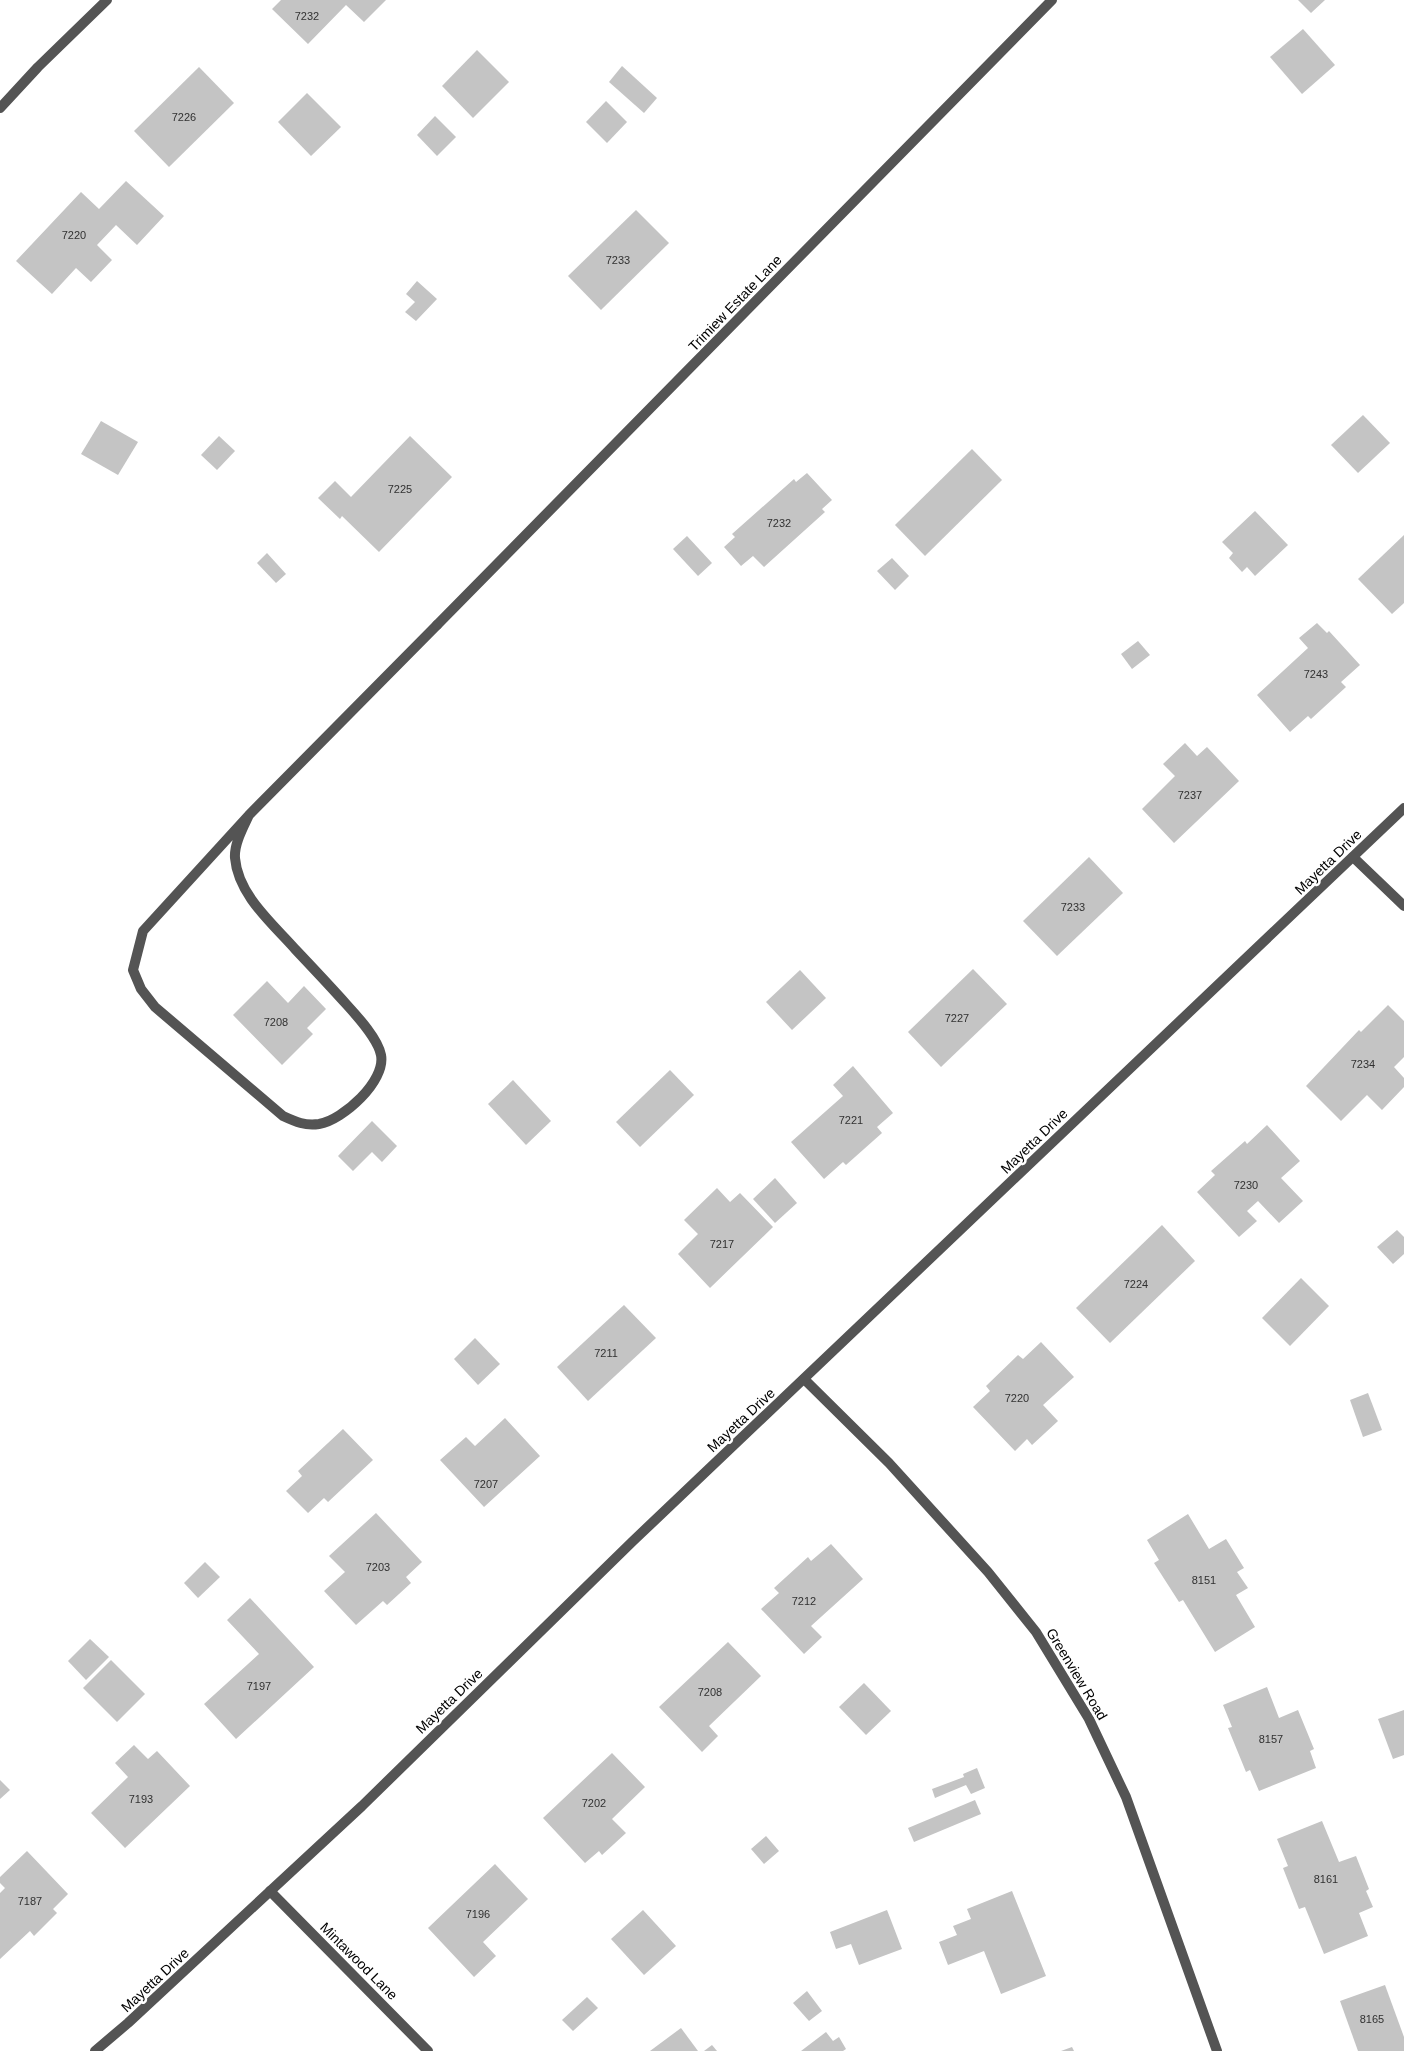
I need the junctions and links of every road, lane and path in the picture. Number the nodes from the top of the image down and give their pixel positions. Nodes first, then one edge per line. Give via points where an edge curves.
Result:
1 (107, 0) edge
2 (1052, 0) edge
3 (0, 108) edge
4 (1404, 808) edge
5 (249, 815) junction
6 (1353, 857) junction
7 (1404, 906) edge
8 (804, 1379) junction
9 (270, 1891) junction
10 (95, 2051) edge
11 (428, 2051) edge
12 (1217, 2051) edge

1 - 3 street
2 - 5 street, Trimiew Estate Lane
4 - 6 street, Mayetta Drive
5 - 5 street, Trimiew Estate Lane via 235,857 238,875 248,894 356,1014 381,1055 380,1073 365,1094 343,1113 321,1124 301,1125 283,1116 155,1007 141,989 133,970 143,932
6 - 7 street
6 - 8 street, Mayetta Drive
8 - 9 street, Mayetta Drive
8 - 12 street, Greenview Road via 888,1463 988,1572 1036,1632 1080,1703 1126,1797
9 - 10 street, Mayetta Drive
9 - 11 street, Mintawood Lane

